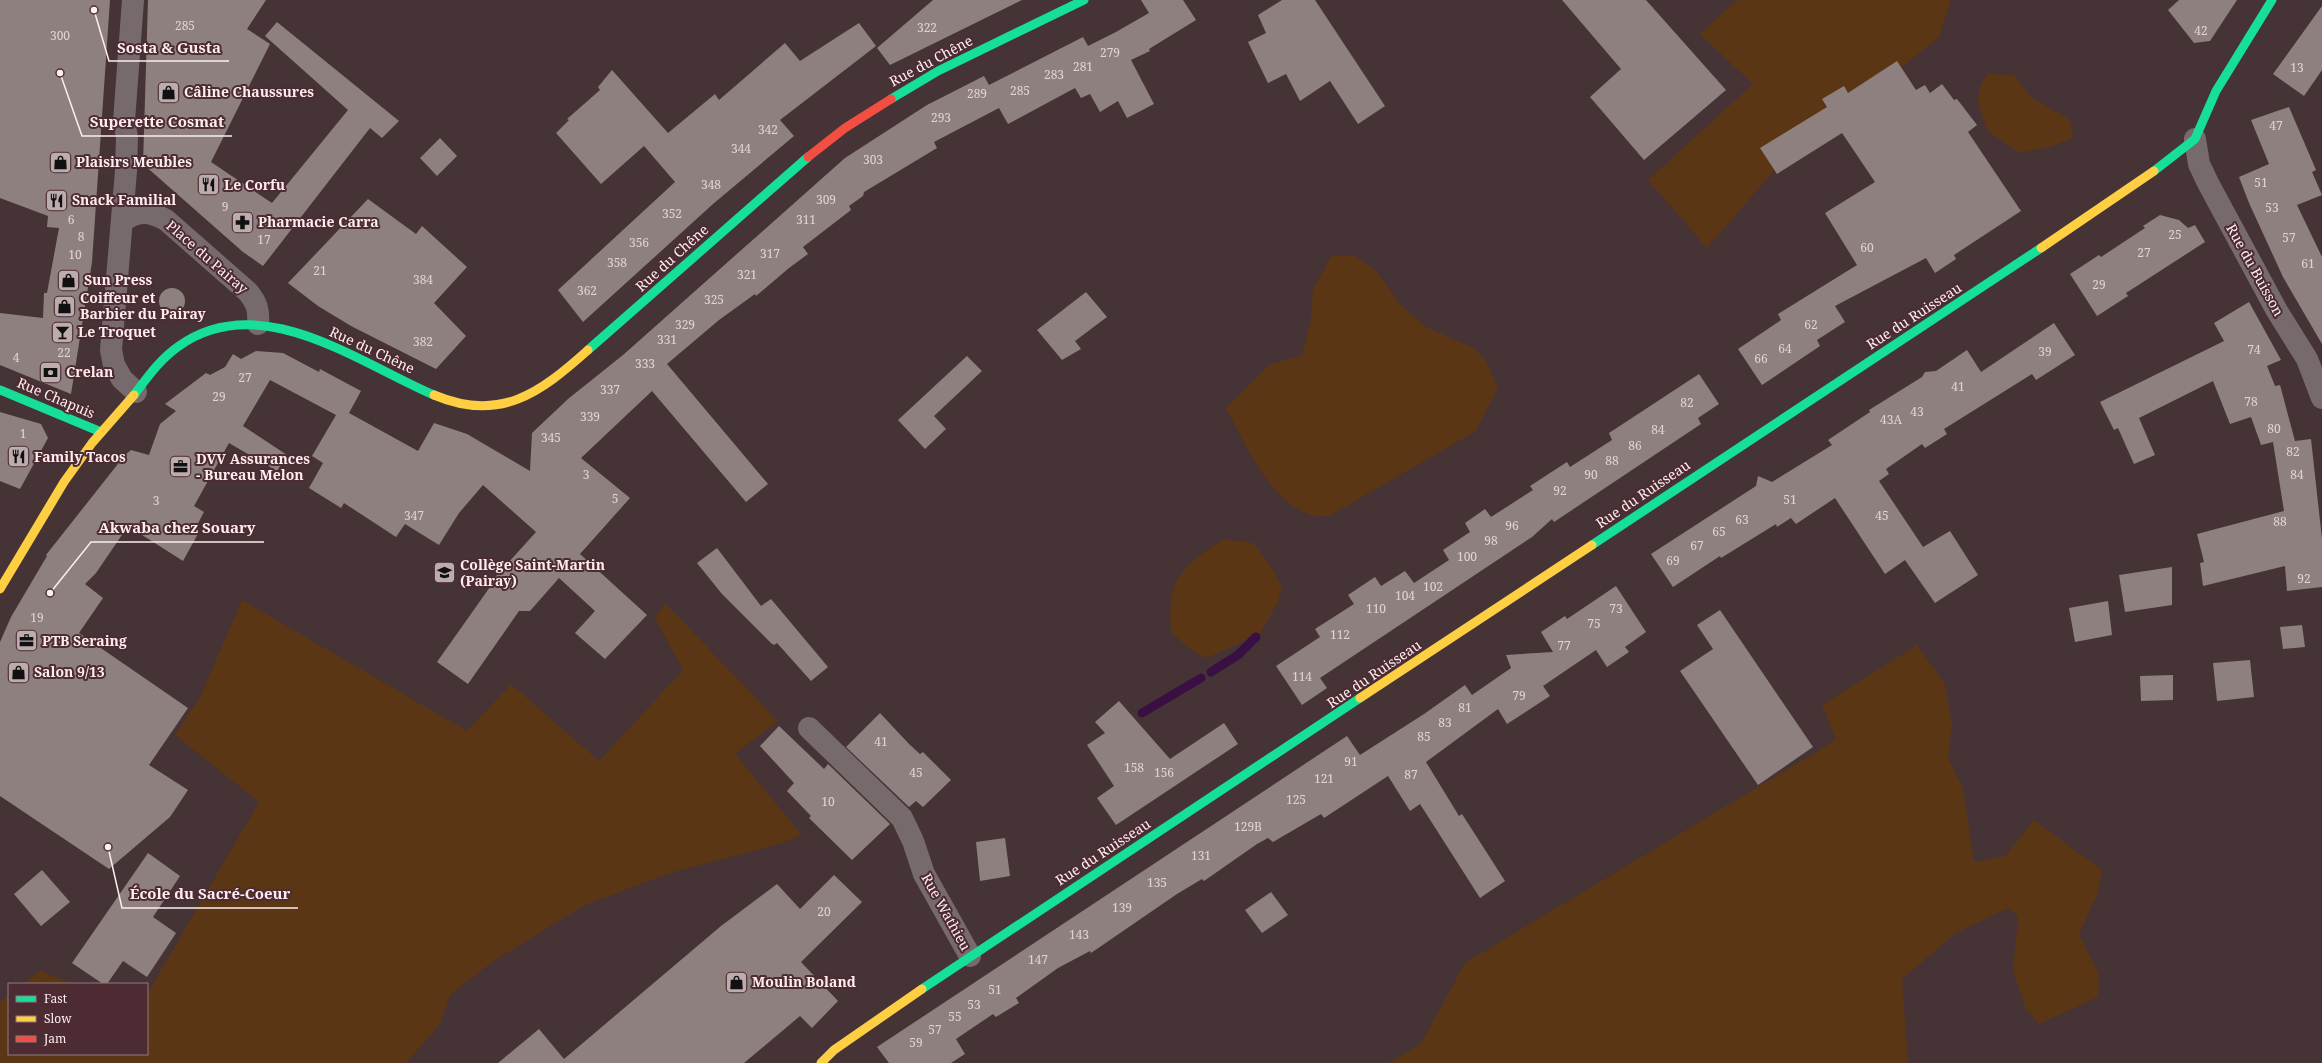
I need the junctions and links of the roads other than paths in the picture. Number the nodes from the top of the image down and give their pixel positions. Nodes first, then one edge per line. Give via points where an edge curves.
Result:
1 (133, 0) edge
2 (1084, 0) edge
3 (2272, 0) edge
4 (2195, 140) junction
5 (122, 222) junction
6 (258, 324) junction
7 (0, 390) edge
8 (136, 392) junction
9 (2322, 398) edge
10 (101, 432) junction
11 (0, 590) edge
12 (809, 728) dead end
13 (970, 956) junction
14 (821, 1063) edge

1 - 5 street via 124,121 128,137
2 - 6 street, Rue du Chêne via 938,71 845,128 789,172 566,370 532,394 492,407 469,406 444,400 310,336 282,327
3 - 4 street, Rue du Ruisseau via 2216,91
4 - 9 street, Rue du Buisson via 2200,164 2208,183 2307,359
4 - 13 street, Rue du Ruisseau via 2140,183
5 - 6 street, Place du Pairay via 131,215 142,212 166,220 248,292 256,302 259,312
5 - 8 street via 111,350 114,365
6 - 8 street via 209,332 189,340 171,352
7 - 10 street, Rue Chapuis
8 - 10 street
10 - 11 street via 57,490
12 - 13 street, Rue Wathieu via 902,818 924,874
13 - 14 street, Rue Wathieu via 834,1050

